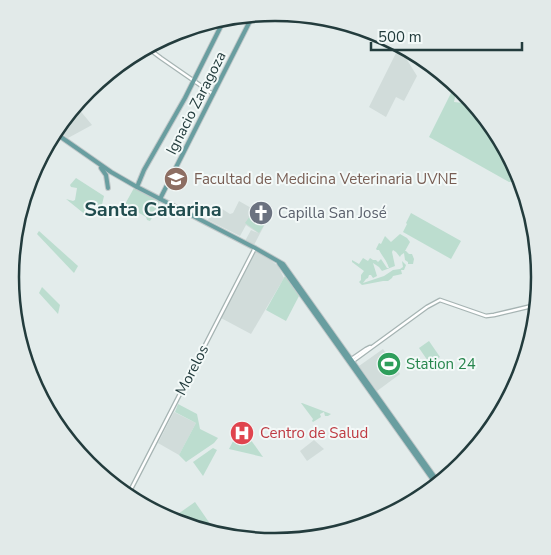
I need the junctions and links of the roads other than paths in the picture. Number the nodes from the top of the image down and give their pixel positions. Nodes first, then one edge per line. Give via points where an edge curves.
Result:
1 (249, 22) edge
2 (221, 27) edge
3 (153, 52) edge
4 (193, 81) junction
5 (213, 94) junction
6 (61, 136) edge
7 (61, 136) edge
8 (93, 159) junction
9 (115, 174) junction
10 (137, 187) junction
11 (108, 188) dead end
12 (160, 199) junction
13 (255, 248) junction
14 (531, 306) edge
15 (350, 361) junction
16 (368, 385) junction
17 (434, 479) edge
18 (434, 479) edge
19 (131, 489) edge

1 - 5 main road, Ignacio Zaragoza
2 - 4 main road
3 - 4 street
4 - 5 street
4 - 10 main road
5 - 12 main road, Ignacio Zaragoza
6 - 8 main road
7 - 9 main road
8 - 9 main road
8 - 11 main road via 105,173
9 - 10 main road
10 - 12 main road
12 - 13 main road
13 - 15 main road via 284,266
13 - 19 street, Morelos
14 - 15 street via 490,316 440,300
15 - 16 main road
15 - 16 main road via 361,380
16 - 17 main road
16 - 18 main road

